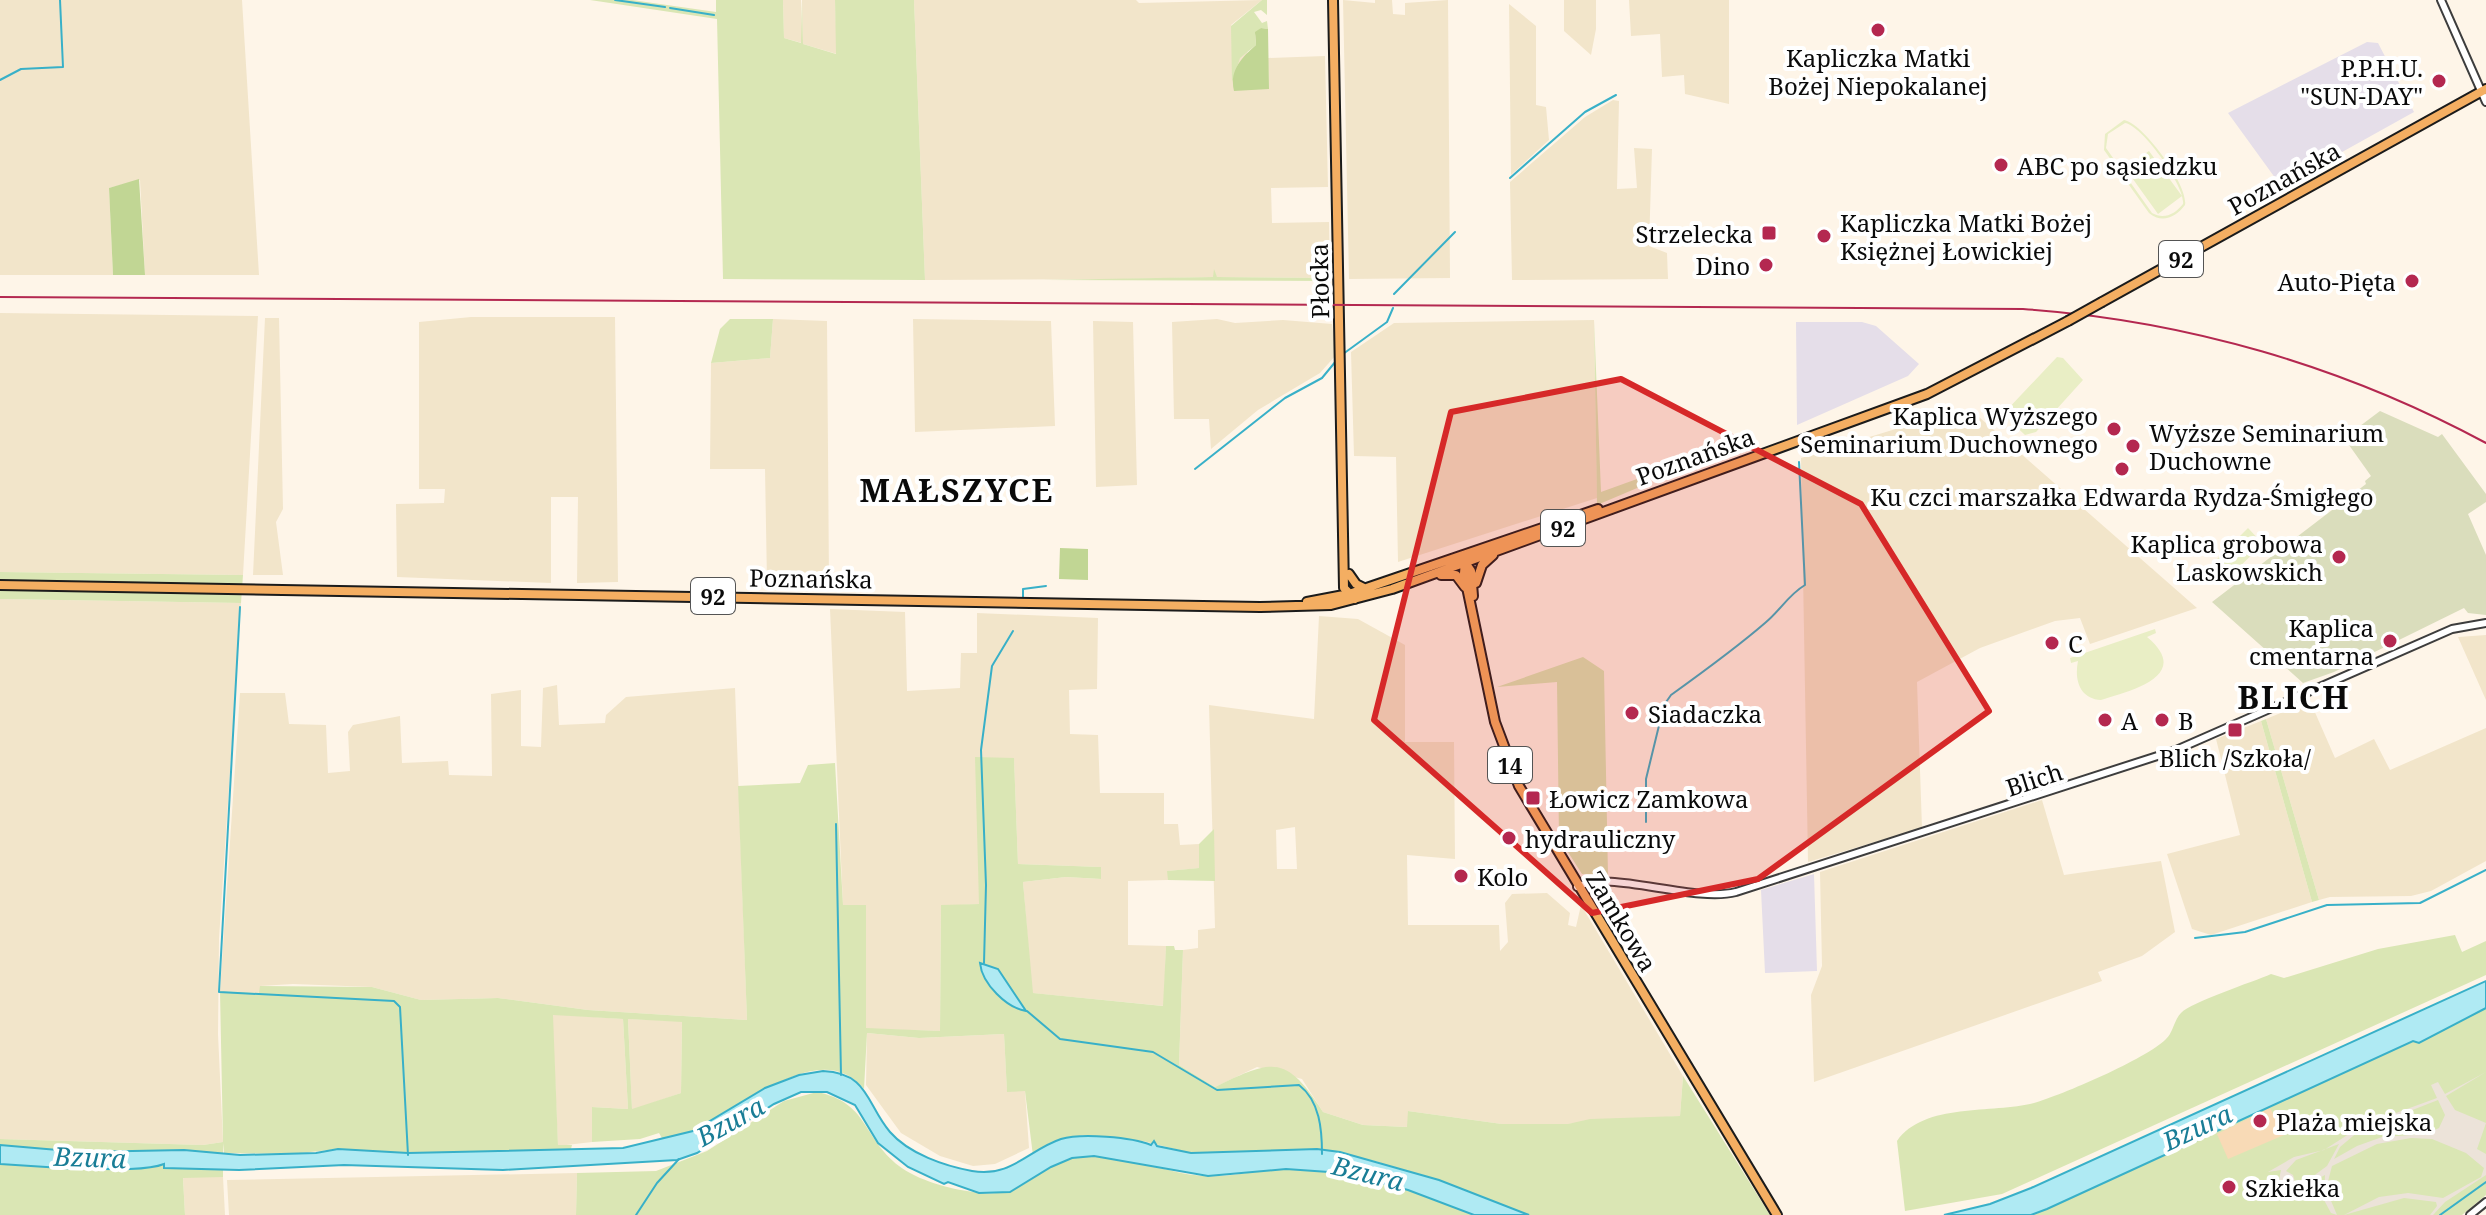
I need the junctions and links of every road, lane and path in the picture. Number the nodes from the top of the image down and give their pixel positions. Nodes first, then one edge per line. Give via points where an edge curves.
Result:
1 (1333, 0) edge
2 (2441, 0) edge
3 (2484, 90) edge
4 (2486, 102) edge
5 (1626, 502) junction
6 (1487, 545) junction
7 (1499, 551) junction
8 (1452, 558) junction
9 (1345, 560) junction
10 (1465, 562) junction
11 (1349, 574) junction
12 (1428, 576) junction
13 (0, 585) edge
14 (1364, 588) junction
15 (1350, 594) junction
16 (1472, 599) junction
17 (1236, 605) junction
18 (2486, 623) edge
19 (1577, 887) junction
20 (2486, 1202) edge
21 (1776, 1214) edge
22 (2470, 1215) edge

1 - 9 main road, Płocka
2 - 3 street
3 - 4 street
3 - 5 main road, Poznańska / 92, bridge via 1950,385
5 - 6 main road, Poznańska / 92
5 - 7 main road, Poznańska / 92
6 - 8 main road, Poznańska / 92
6 - 10 main road, Poznańska
7 - 10 main road, Poznańska / 92
7 - 16 main road, Zamkowa / 14 via 1478,571
8 - 10 main road
8 - 14 main road, Poznańska / 92
9 - 11 main road, Płocka
9 - 15 main road, Płocka
10 - 12 main road, Poznańska / 92
10 - 16 main road, Zamkowa / 14
11 - 14 main road
11 - 15 main road, Płocka
12 - 15 main road, Poznańska / 92
12 - 16 main road via 1456,575
13 - 17 main road, Poznańska / 92
14 - 15 main road, Poznańska / 92
15 - 17 main road, Poznańska / 92
15 - 17 main road, Poznańska / 92 via 1331,605
16 - 19 main road, Zamkowa / 14 via 1486,685 1504,750
18 - 19 street, Blich via 2452,629 2176,750 1736,892 1700,895 1596,882
19 - 21 main road, Zamkowa / 14
20 - 22 street

